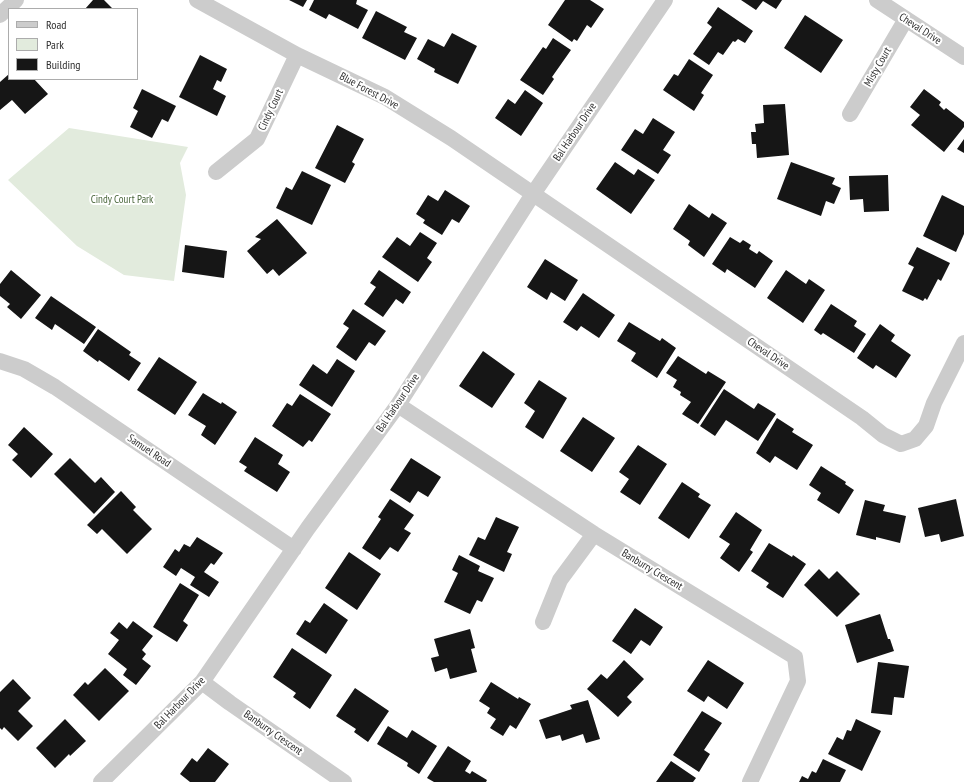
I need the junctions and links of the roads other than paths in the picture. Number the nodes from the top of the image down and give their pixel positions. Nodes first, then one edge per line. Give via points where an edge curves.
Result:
1 (16, 0) edge
2 (197, 0) edge
3 (664, 0) edge
4 (877, 0) edge
5 (0, 15) edge
6 (906, 19) junction
7 (297, 55) junction
8 (964, 57) edge
9 (850, 114) dead end
10 (216, 172) dead end
11 (533, 194) junction
12 (964, 343) edge
13 (0, 361) edge
14 (398, 406) junction
15 (594, 534) junction
16 (294, 549) junction
17 (543, 622) dead end
18 (202, 682) junction
19 (101, 782) edge
20 (344, 782) edge
21 (750, 782) edge

1 - 5 street
2 - 7 street, Blue Forest Drive
3 - 11 street, Bal Harbour Drive
4 - 6 street, Cheval Drive
6 - 8 street, Cheval Drive
6 - 9 street, Misty Court
7 - 10 street, Cindy Court via 257,139
7 - 11 street, Blue Forest Drive via 385,97
11 - 12 street, Cheval Drive via 862,418 883,435 901,444 915,439 926,426 934,403
11 - 14 street, Bal Harbour Drive
13 - 16 street, Samuel Road via 24,369 56,387
14 - 15 street, Banburry Crescent
14 - 16 street, Bal Harbour Drive
15 - 17 street via 560,580
15 - 21 street, Banburry Crescent via 795,658 798,681
16 - 18 street, Bal Harbour Drive
18 - 19 street, Bal Harbour Drive
18 - 20 street, Banburry Crescent

